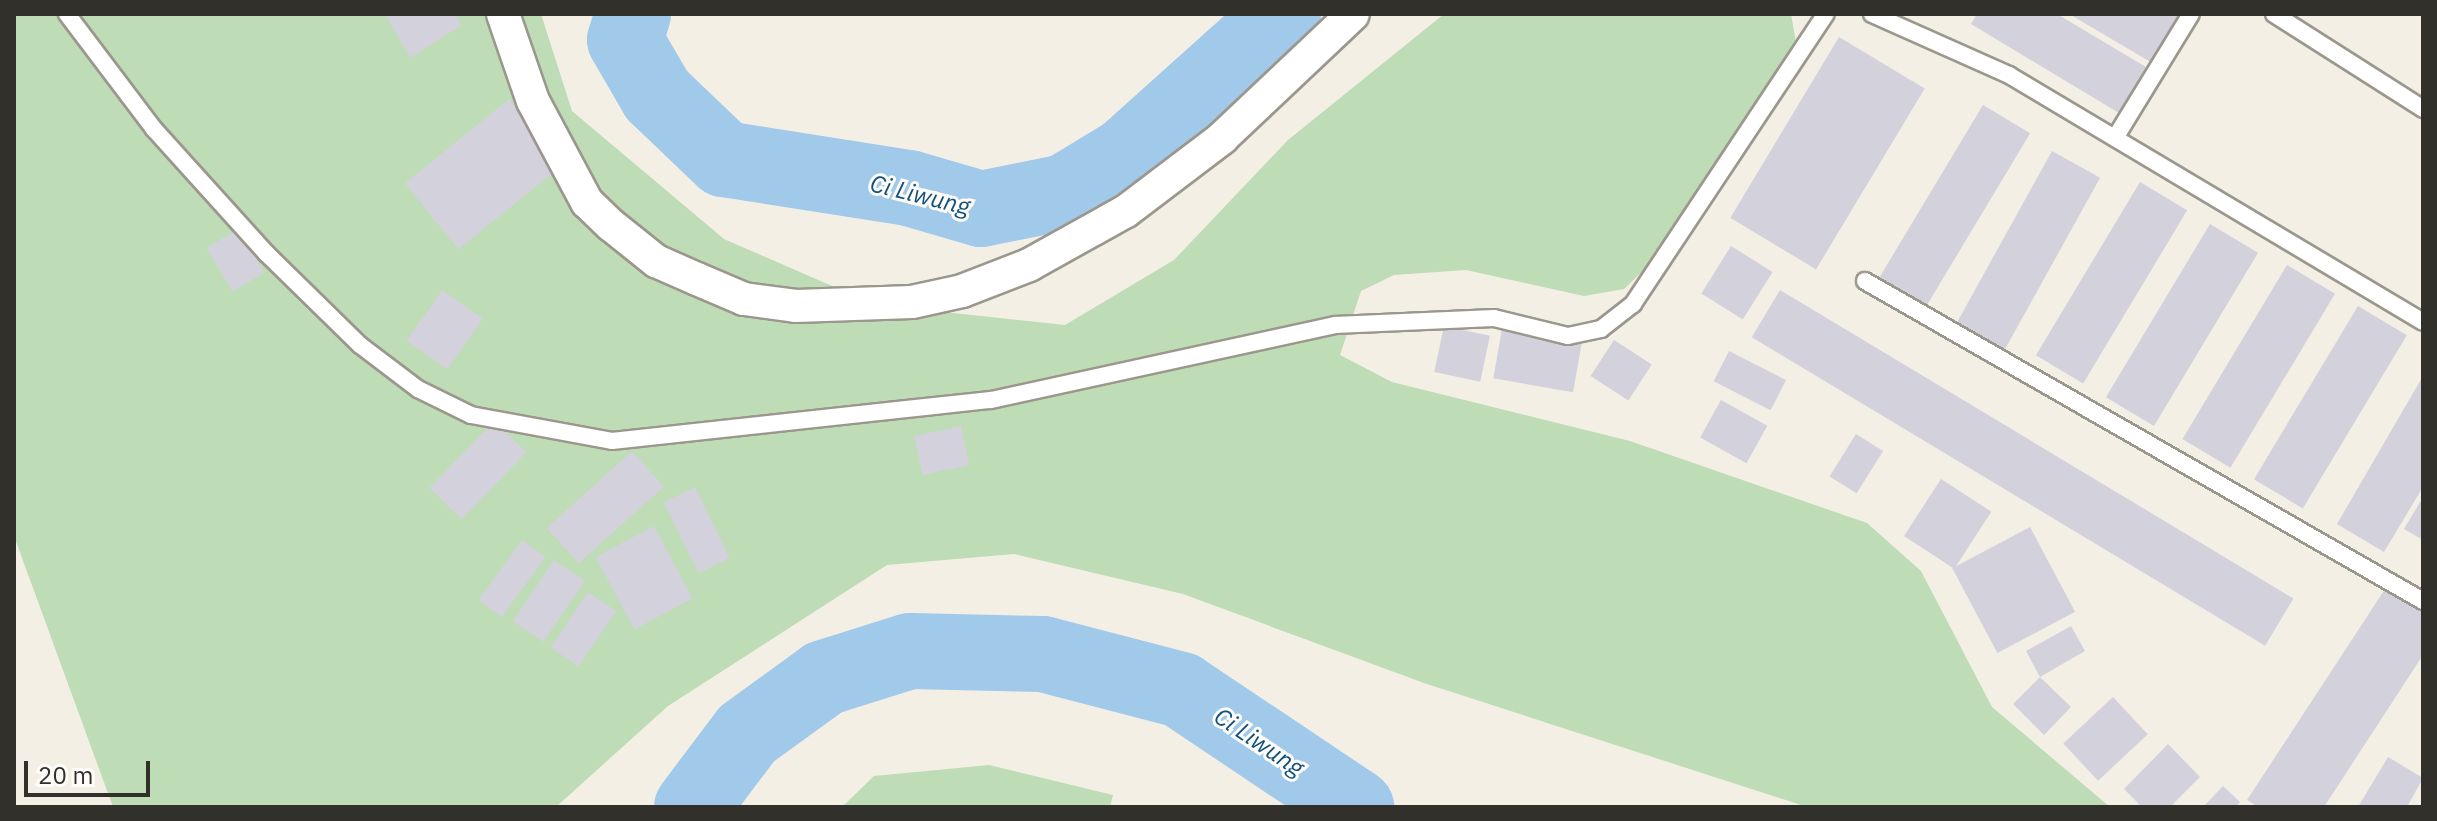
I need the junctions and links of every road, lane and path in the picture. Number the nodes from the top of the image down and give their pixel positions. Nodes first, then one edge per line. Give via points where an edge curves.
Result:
1 (67, 14) edge
2 (503, 14) edge
3 (1353, 14) edge
4 (1826, 14) edge
5 (1872, 14) edge
6 (2191, 14) edge
7 (2274, 14) edge
8 (2423, 109) edge
9 (2115, 138) junction
10 (1865, 281) dead end
11 (2423, 322) edge
12 (2423, 601) edge

1 - 4 lane via 154,129 266,253 360,345 418,389 471,415 612,441 991,400 1335,325 1494,318 1568,336 1601,329 1633,304
2 - 3 street via 533,101 587,202 603,218 656,261 744,299 796,306 912,302 962,291 1029,265 1126,211 1210,147
5 - 9 lane via 2009,75
6 - 9 lane
7 - 8 lane
9 - 11 lane
10 - 12 lane

